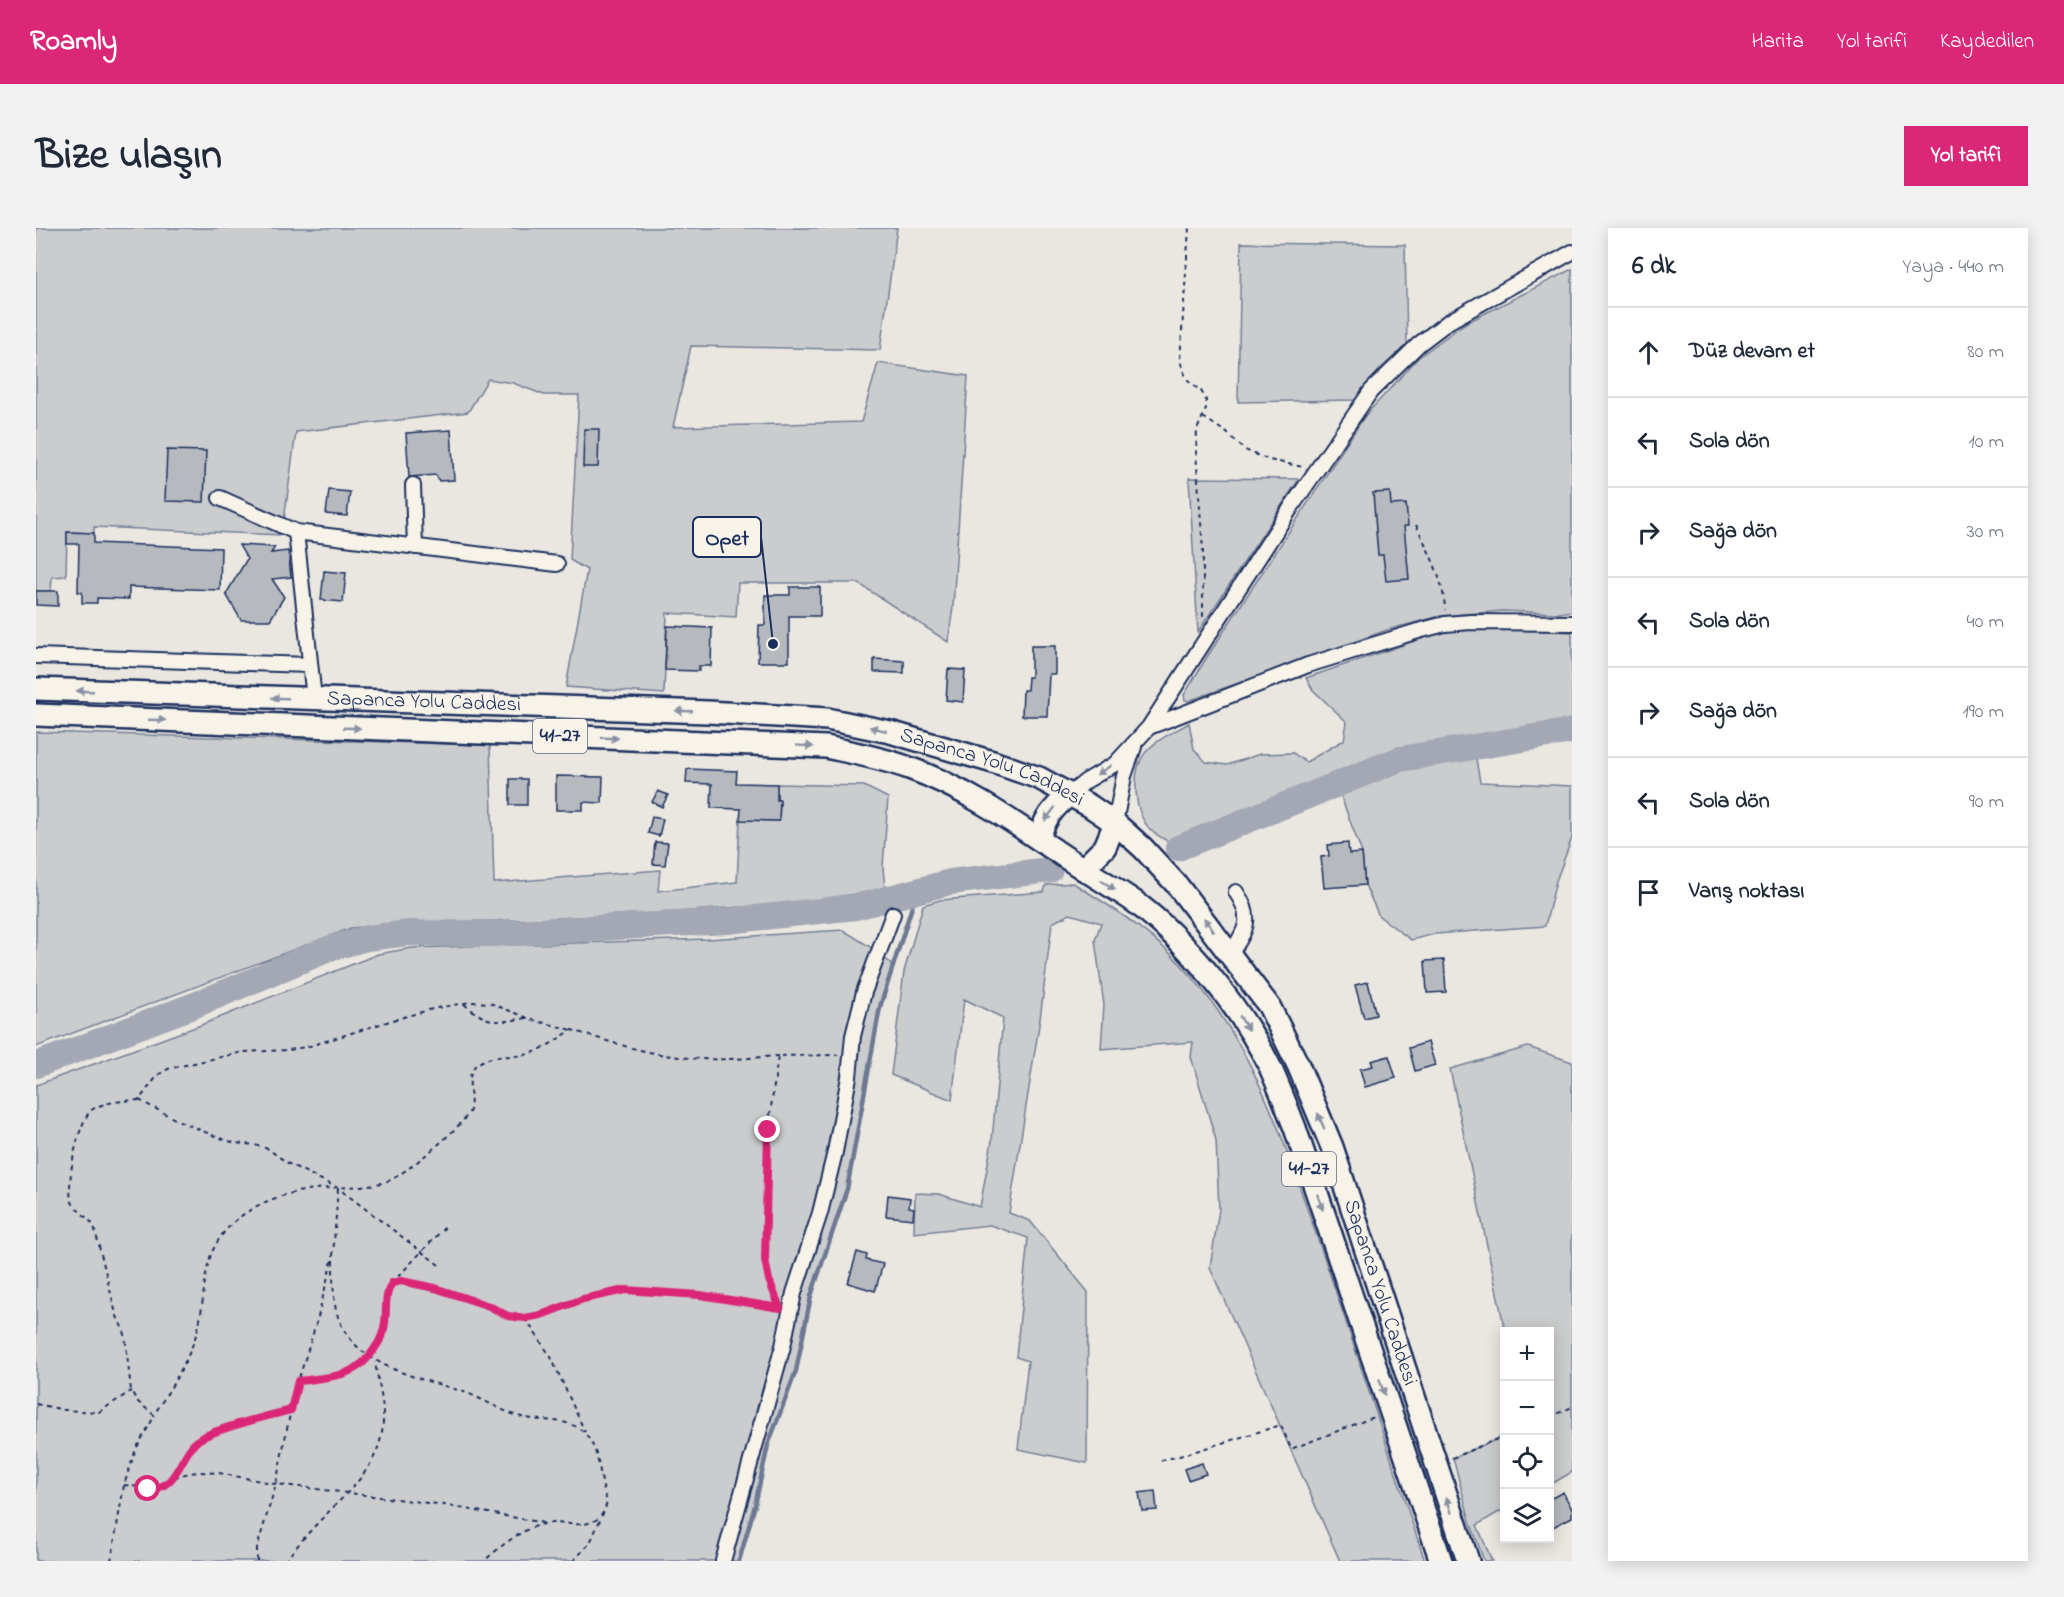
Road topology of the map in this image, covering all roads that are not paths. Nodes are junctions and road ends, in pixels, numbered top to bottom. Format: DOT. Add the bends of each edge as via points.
graph roads {
  1 [pos="1572,252"];
  2 [pos="413,485"];
  3 [pos="220,498"];
  4 [pos="296,532"];
  5 [pos="415,547"];
  6 [pos="557,564"];
  7 [pos="1572,623"];
  8 [pos="36,656"];
  9 [pos="310,665"];
  10 [pos="36,689"];
  11 [pos="314,699"];
  12 [pos="36,715"];
  13 [pos="1149,727"];
  14 [pos="1136,742"];
  15 [pos="1069,795"];
  16 [pos="1115,823"];
  17 [pos="1039,839"];
  18 [pos="1083,869"];
  19 [pos="1236,892"];
  20 [pos="892,914"];
  21 [pos="1230,954"];
  22 [pos="723,1561"];
  23 [pos="1441,1561"];
  24 [pos="1468,1561"];
  1 -- 13 [label="street" via="1474,306 1419,344 1371,391"];
  2 -- 5 [label="street"];
  3 -- 4 [label="street"];
  4 -- 5 [label="street"];
  4 -- 9 [label="street"];
  5 -- 6 [label="street"];
  7 -- 13 [label="street" via="1445,624 1308,665"];
  8 -- 9 [label="street"];
  9 -- 11 [label="street"];
  11 -- 10 [label="highway, Sapanca Yolu Caddesi, one-way"];
  15 -- 11 [label="highway, Sapanca Yolu Caddesi, one-way" via="1039,778 993,762 890,732 827,719 708,711"];
  12 -- 17 [label="highway, Sapanca Yolu Caddesi / 41-27, one-way" via="826,747 870,756 945,783"];
  13 -- 14 [label="street"];
  14 -- 15 [label="street, one-way" via="1114,764"];
  14 -- 16 [label="street" via="1124,776"];
  15 -- 16 [label="highway, Sapanca Yolu Caddesi"];
  15 -- 17 [label="highway, one-way" via="1048,815"];
  16 -- 18 [label="highway" via="1105,847"];
  21 -- 16 [label="highway, Sapanca Yolu Caddesi, one-way" via="1177,885"];
  17 -- 18 [label="highway, Sapanca Yolu Caddesi / 41-27"];
  18 -- 23 [label="highway, Sapanca Yolu Caddesi / 41-27, one-way" via="1136,903 1180,943 1222,992 1269,1065 1295,1128"];
  19 -- 21 [label="street" via="1245,905 1247,921 1244,934"];
  20 -- 22 [label="street" via="864,992 835,1152"];
  24 -- 21 [label="highway, Sapanca Yolu Caddesi / 41-27, one-way" via="1332,1147 1269,1006"];
}
